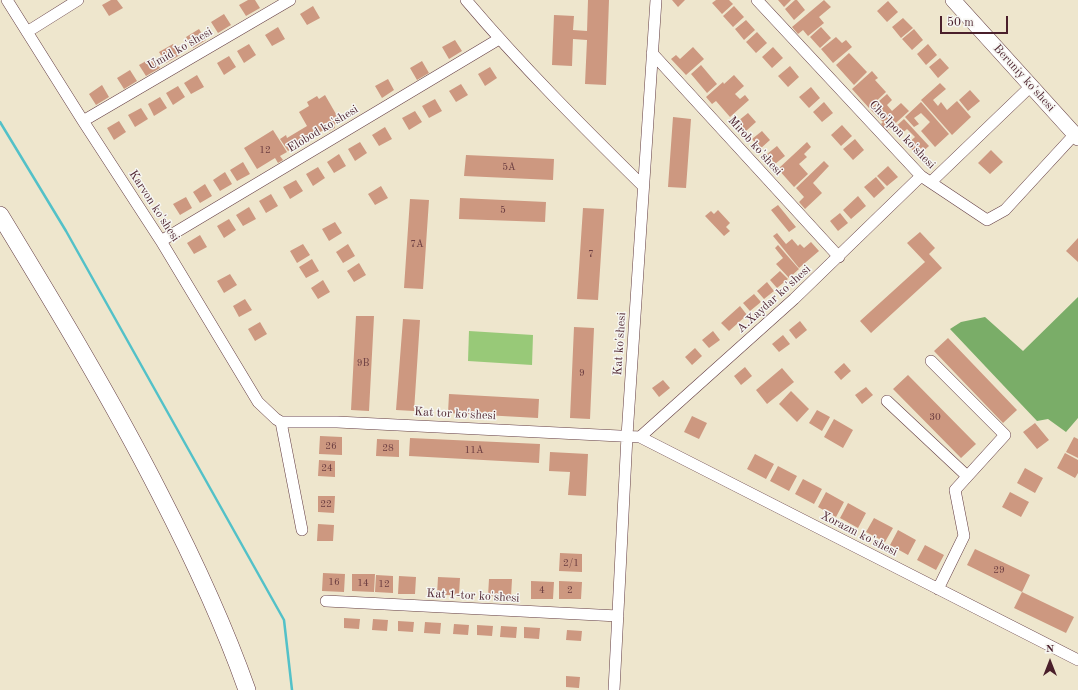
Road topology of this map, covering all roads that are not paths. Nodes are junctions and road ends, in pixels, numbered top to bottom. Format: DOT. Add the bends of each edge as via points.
graph roads {
  1 [pos="7,0"];
  2 [pos="78,0"];
  3 [pos="290,0"];
  4 [pos="466,0"];
  5 [pos="656,0"];
  6 [pos="757,0"];
  7 [pos="953,0"];
  8 [pos="27,32"];
  9 [pos="499,39"];
  10 [pos="652,53"];
  11 [pos="1031,86"];
  12 [pos="83,120"];
  13 [pos="1076,136"];
  14 [pos="921,176"];
  15 [pos="931,182"];
  16 [pos="643,186"];
  17 [pos="0,215"];
  18 [pos="161,241"];
  19 [pos="839,257"];
  20 [pos="931,361"];
  21 [pos="886,401"];
  22 [pos="281,422"];
  23 [pos="627,436"];
  24 [pos="640,437"];
  25 [pos="967,476"];
  26 [pos="302,530"];
  27 [pos="938,589"];
  28 [pos="326,601"];
  29 [pos="618,616"];
  30 [pos="1078,660"];
  31 [pos="247,690"];
  32 [pos="614,690"];
  1 -- 8 [label="street, Karvon ko'shesi"];
  2 -- 8 [label="street"];
  3 -- 12 [label="street, Umid ko'shesi"];
  4 -- 9 [label="street"];
  5 -- 10 [label="street, Kat ko'shesi"];
  6 -- 14 [label="street, Cho'lpon ko'shesi"];
  7 -- 11 [label="main road, Beruniy ko'shesi"];
  8 -- 12 [label="street, Karvon ko'shesi"];
  9 -- 16 [label="street"];
  9 -- 18 [label="street, Elobod ko'shesi"];
  10 -- 16 [label="street, Kat ko'shesi"];
  10 -- 19 [label="street, Mirob ko'shesi"];
  11 -- 13 [label="main road, Beruniy ko'shesi"];
  11 -- 15 [label="street"];
  12 -- 18 [label="street, Karvon ko'shesi"];
  13 -- 15 [label="street, Cho'lpon ko'shesi" via="1005,210 986,220"];
  14 -- 15 [label="street, Cho'lpon ko'shesi"];
  14 -- 19 [label="street, A.Xaydar ko'shesi"];
  16 -- 23 [label="street, Kat ko'shesi"];
  17 -- 31 [label="highway" via="112,403 153,480 214,604"];
  18 -- 22 [label="street, Karvon ko'shesi" via="258,402"];
  19 -- 24 [label="street, A.Xaydar ko'shesi"];
  20 -- 25 [label="street" via="1005,435"];
  21 -- 25 [label="street"];
  22 -- 23 [label="street, Kat tor ko'shesi" via="337,422"];
  22 -- 26 [label="street"];
  23 -- 24 [label="street, Xorazm ko'shesi"];
  23 -- 29 [label="street, Kat ko'shesi"];
  24 -- 27 [label="street, Xorazm ko'shesi"];
  25 -- 27 [label="street" via="955,490 964,536"];
  27 -- 30 [label="street, Xorazm ko'shesi"];
  28 -- 29 [label="street, Kat 1-tor ko'shesi"];
  29 -- 32 [label="street, Kat ko'shesi"];
}
